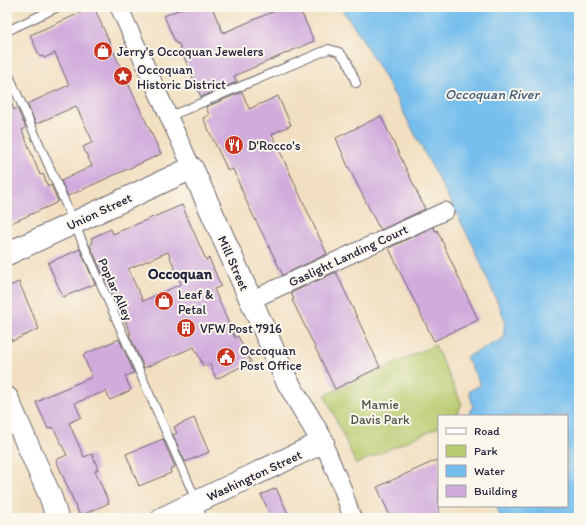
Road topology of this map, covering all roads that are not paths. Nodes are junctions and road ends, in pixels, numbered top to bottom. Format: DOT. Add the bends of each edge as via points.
graph roads {
  1 [pos="58,7"];
  2 [pos="119,7"];
  3 [pos="7,31"];
  4 [pos="7,71"];
  5 [pos="356,83"];
  6 [pos="168,117"];
  7 [pos="192,168"];
  8 [pos="445,211"];
  9 [pos="74,223"];
  10 [pos="7,254"];
  11 [pos="251,300"];
  12 [pos="7,398"];
  13 [pos="323,442"];
  14 [pos="199,510"];
  15 [pos="57,518"];
  16 [pos="162,518"];
  17 [pos="352,518"];
  1 -- 3 [label="lane"];
  2 -- 6 [label="street, Mill Street"];
  4 -- 9 [label="lane, Poplar Alley"];
  5 -- 6 [label="lane" via="347,61 339,52 329,49"];
  6 -- 7 [label="street, Mill Street"];
  7 -- 9 [label="street, Union Street"];
  7 -- 11 [label="street, Mill Street"];
  8 -- 11 [label="street, Gaslight Landing Court"];
  9 -- 10 [label="street, Union Street"];
  9 -- 14 [label="lane, Poplar Alley"];
  11 -- 13 [label="street, Mill Street" via="287,381"];
  12 -- 15 [label="street" via="51,498"];
  13 -- 14 [label="street, Washington Street"];
  13 -- 17 [label="street, Mill Street"];
  14 -- 16 [label="street, Washington Street"];
}
